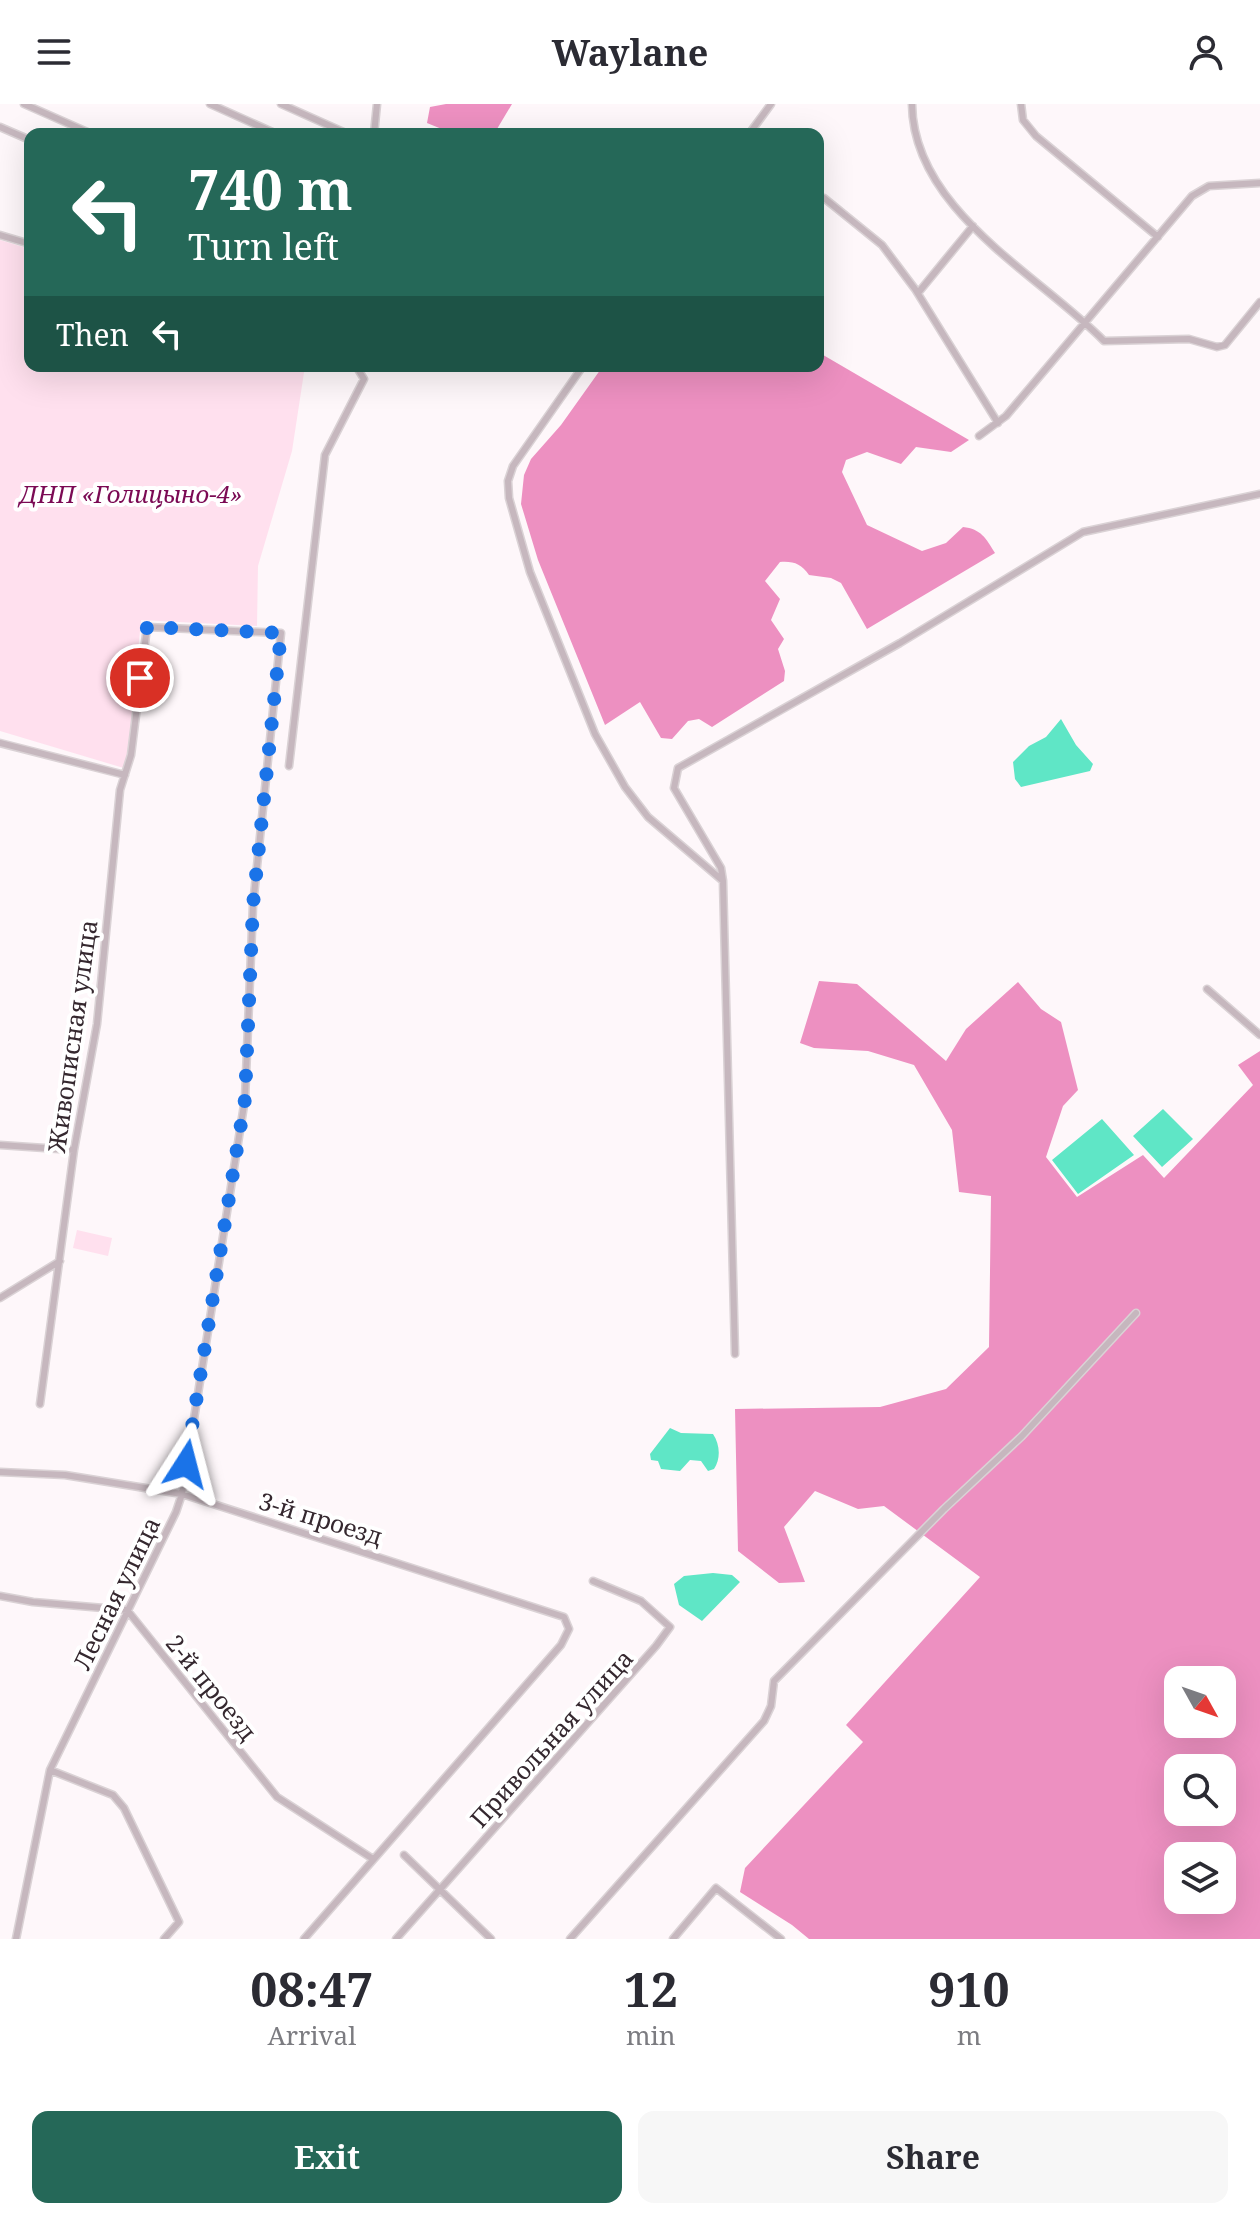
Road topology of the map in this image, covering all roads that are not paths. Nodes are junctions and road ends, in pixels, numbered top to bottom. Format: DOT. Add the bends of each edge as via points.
graph roads {
  1 [pos="24,104"];
  2 [pos="210,104"];
  3 [pos="281,104"];
  4 [pos="312,104"];
  5 [pos="377,104"];
  6 [pos="771,104"];
  7 [pos="912,104"];
  8 [pos="1021,104"];
  9 [pos="307,115"];
  10 [pos="0,127"];
  11 [pos="78,128"];
  12 [pos="264,128"];
  13 [pos="335,128"];
  14 [pos="375,128"];
  15 [pos="753,128"];
  16 [pos="24,137"];
  17 [pos="1260,183"];
  18 [pos="824,198"];
  19 [pos="973,226"];
  20 [pos="0,235"];
  21 [pos="1158,237"];
  22 [pos="24,242"];
  23 [pos="918,293"];
  24 [pos="1260,302"];
  25 [pos="1085,321"];
  26 [pos="360,372"];
  27 [pos="579,372"];
  28 [pos="998,423"];
  29 [pos="979,436"];
  30 [pos="1260,494"];
  31 [pos="147,627"];
  32 [pos="0,743"];
  33 [pos="289,766"];
  34 [pos="125,775"];
  35 [pos="723,881"];
  36 [pos="1207,989"];
  37 [pos="1260,1036"];
  38 [pos="0,1145"];
  39 [pos="74,1150"];
  40 [pos="60,1261"];
  41 [pos="0,1298"];
  42 [pos="1136,1313"];
  43 [pos="735,1354"];
  44 [pos="40,1404"];
  45 [pos="0,1472"];
  46 [pos="182,1494"];
  47 [pos="593,1581"];
  48 [pos="0,1596"];
  49 [pos="127,1610"];
  50 [pos="50,1770"];
  51 [pos="404,1855"];
  52 [pos="373,1859"];
  53 [pos="440,1890"];
  54 [pos="16,1939"];
  55 [pos="164,1939"];
  56 [pos="304,1939"];
  57 [pos="396,1939"];
  58 [pos="491,1939"];
  59 [pos="570,1939"];
  60 [pos="673,1939"];
  61 [pos="781,1939"];
  1 -- 11 [label="street"];
  2 -- 12 [label="street"];
  3 -- 9 [label="street"];
  4 -- 9 [label="street"];
  5 -- 14 [label="street"];
  6 -- 15 [label="street"];
  7 -- 19 [label="street" via="925,166"];
  8 -- 21 [label="street" via="1023,120 1036,136"];
  9 -- 13 [label="street"];
  10 -- 16 [label="street"];
  17 -- 21 [label="street" via="1209,186 1192,196"];
  18 -- 23 [label="street" via="882,245"];
  19 -- 23 [label="street"];
  19 -- 25 [label="street"];
  20 -- 22 [label="street"];
  21 -- 25 [label="street"];
  23 -- 28 [label="street"];
  24 -- 25 [label="street" via="1225,345 1217,347 1189,339 1104,341"];
  25 -- 28 [label="street"];
  26 -- 33 [label="street" via="364,379 325,455"];
  27 -- 35 [label="street" via="513,466 509,498 530,572 603,748 648,817"];
  28 -- 29 [label="street"];
  30 -- 35 [label="street" via="1083,532 678,768 674,788 721,868"];
  31 -- 34 [label="street, Живописная улица"];
  31 -- 46 [label="street, Лесная улица" via="281,633 253,905 245,1099"];
  32 -- 34 [label="street"];
  34 -- 39 [label="street, Живописная улица" via="97,1024"];
  35 -- 43 [label="street"];
  36 -- 37 [label="street"];
  38 -- 39 [label="street"];
  39 -- 40 [label="street, Живописная улица"];
  40 -- 41 [label="street"];
  40 -- 44 [label="street, Живописная улица"];
  42 -- 59 [label="street" via="1022,1436 774,1681 764,1721"];
  45 -- 46 [label="street, 3-й проезд" via="65,1475"];
  46 -- 49 [label="street, Лесная улица"];
  46 -- 52 [label="street, 3-й проезд" via="564,1617 569,1629 561,1645"];
  47 -- 53 [label="street, Привольная улица" via="641,1601 670,1627"];
  48 -- 49 [label="street"];
  49 -- 50 [label="street, Лесная улица"];
  49 -- 52 [label="street, 2-й проезд" via="277,1797"];
  50 -- 54 [label="street, Лесная улица"];
  50 -- 55 [label="street" via="113,1795 124,1808 179,1922"];
  51 -- 53 [label="street"];
  52 -- 56 [label="street"];
  53 -- 57 [label="street, Привольная улица"];
  53 -- 58 [label="street"];
  60 -- 61 [label="street" via="716,1888"];
}
